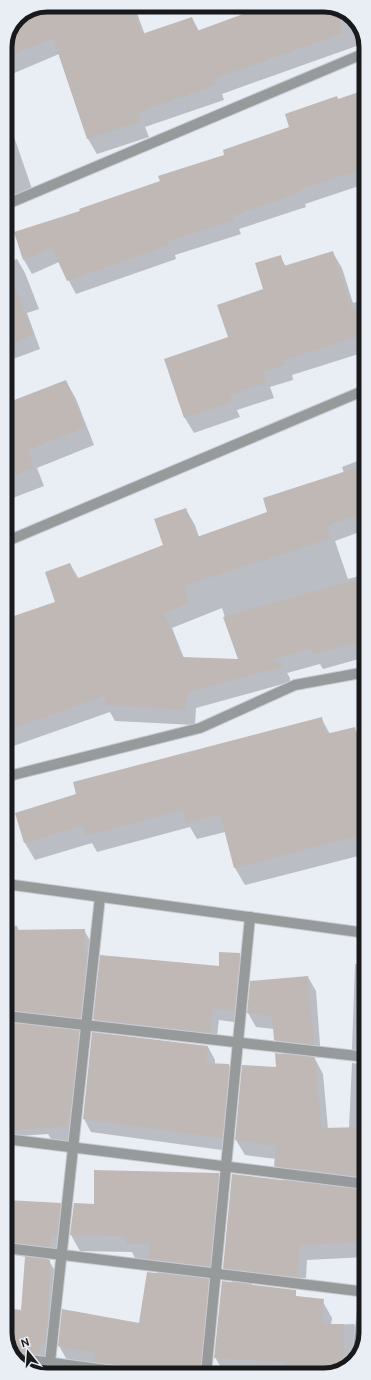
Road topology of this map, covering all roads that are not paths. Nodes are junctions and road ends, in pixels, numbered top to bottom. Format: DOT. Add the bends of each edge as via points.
graph roads {
  1 [pos="359,56"];
  2 [pos="12,203"];
  3 [pos="359,393"];
  4 [pos="12,539"];
  5 [pos="359,673"];
  6 [pos="12,775"];
  7 [pos="12,885"];
  8 [pos="100,897"];
  9 [pos="250,917"];
  10 [pos="359,932"];
  11 [pos="12,1017"];
  12 [pos="86,1025"];
  13 [pos="238,1042"];
  14 [pos="359,1056"];
  15 [pos="12,1140"];
  16 [pos="73,1148"];
  17 [pos="226,1167"];
  18 [pos="359,1183"];
  19 [pos="12,1249"];
  20 [pos="62,1254"];
  21 [pos="215,1274"];
  22 [pos="359,1289"];
  23 [pos="24,1359"];
  24 [pos="50,1362"];
  25 [pos="94,1368"];
  26 [pos="207,1368"];
  1 -- 2 [label="street"];
  3 -- 4 [label="street"];
  5 -- 6 [label="street" via="295,684 200,728"];
  7 -- 8 [label="street"];
  8 -- 9 [label="street"];
  8 -- 12 [label="street"];
  9 -- 10 [label="street"];
  9 -- 13 [label="street"];
  11 -- 12 [label="street"];
  12 -- 13 [label="street"];
  12 -- 16 [label="street"];
  13 -- 14 [label="street"];
  13 -- 17 [label="street"];
  15 -- 16 [label="street"];
  16 -- 17 [label="street"];
  16 -- 20 [label="street"];
  17 -- 18 [label="street"];
  17 -- 21 [label="street"];
  19 -- 20 [label="street"];
  20 -- 21 [label="street"];
  20 -- 24 [label="street"];
  21 -- 22 [label="street"];
  21 -- 26 [label="street"];
  23 -- 24 [label="street"];
  24 -- 25 [label="street"];
}
